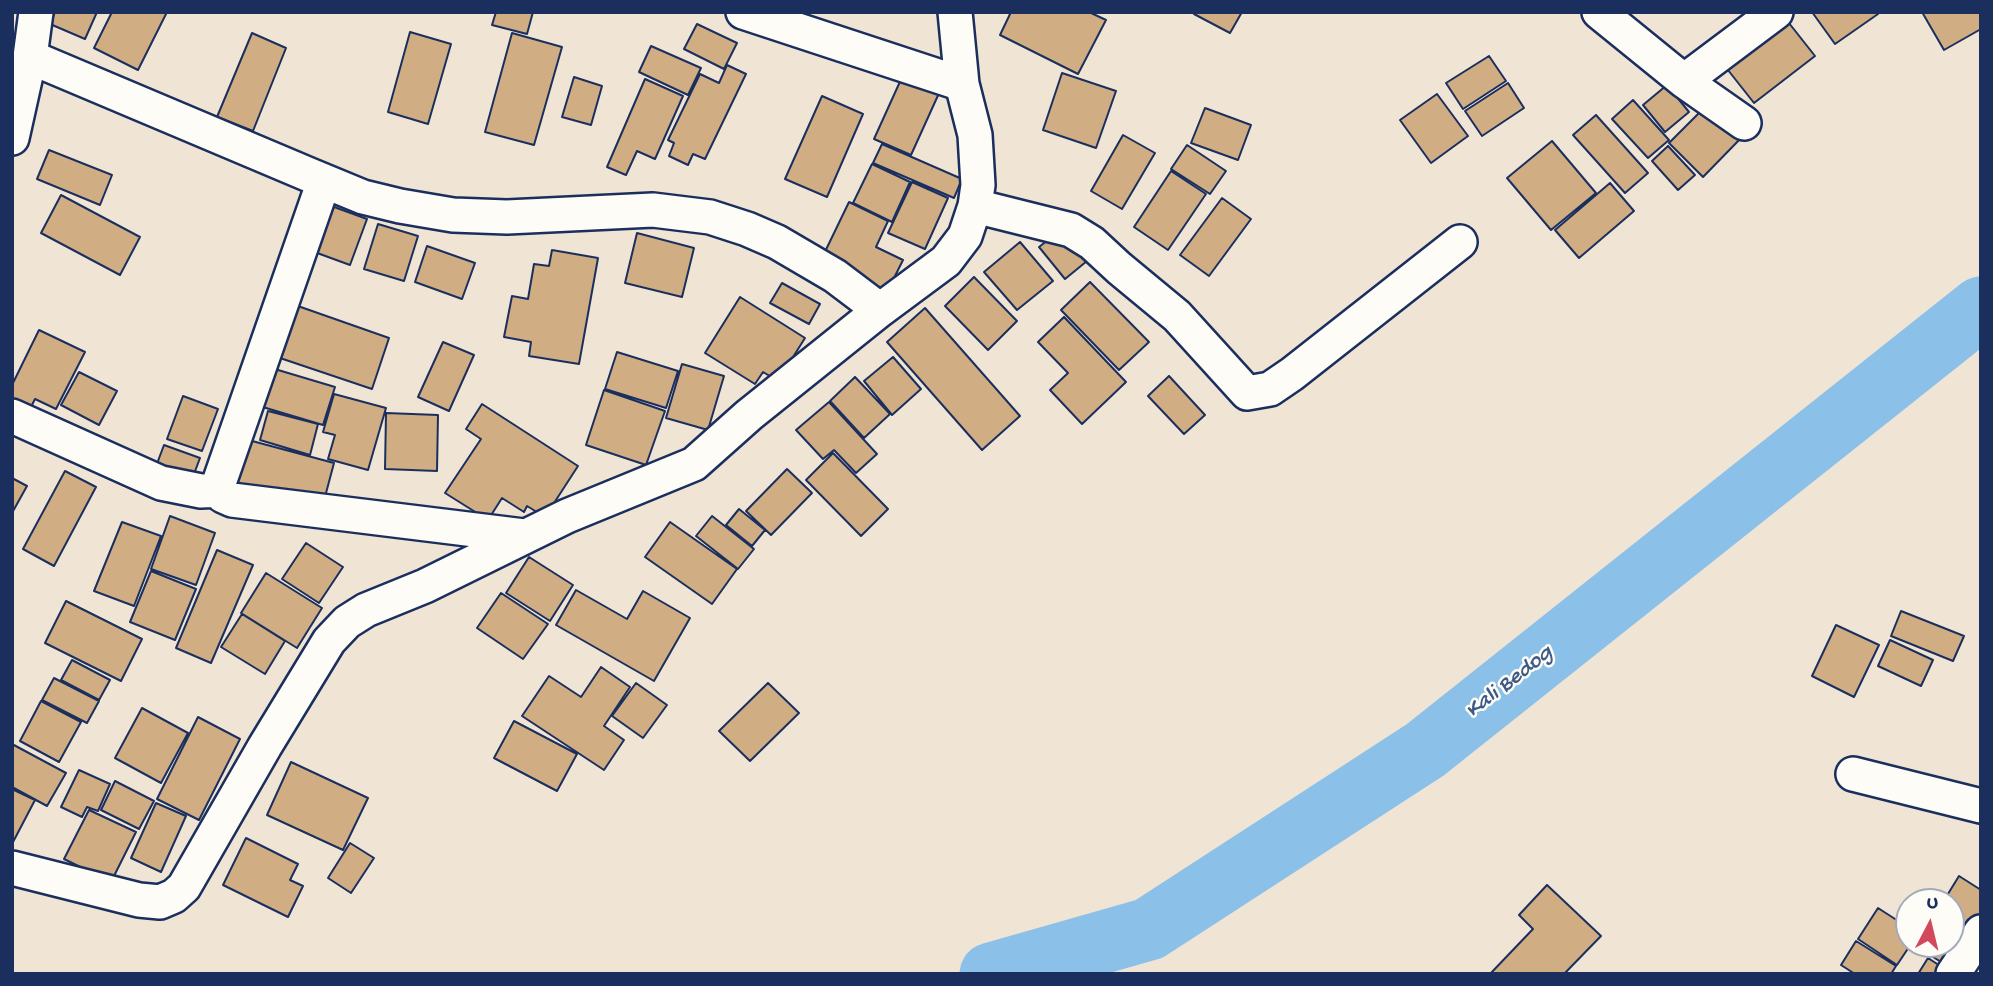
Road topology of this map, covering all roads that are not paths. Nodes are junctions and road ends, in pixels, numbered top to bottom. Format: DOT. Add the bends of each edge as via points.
graph roads {
  1 [pos="36,12"];
  2 [pos="743,12"];
  3 [pos="955,12"];
  4 [pos="1599,12"];
  5 [pos="1776,12"];
  6 [pos="30,57"];
  7 [pos="1684,81"];
  8 [pos="962,84"];
  9 [pos="1744,123"];
  10 [pos="12,138"];
  11 [pos="324,181"];
  12 [pos="975,206"];
  13 [pos="1460,242"];
  14 [pos="880,310"];
  15 [pos="12,416"];
  16 [pos="219,490"];
  17 [pos="524,536"];
  18 [pos="1853,774"];
  19 [pos="1981,806"];
  20 [pos="12,868"];
  21 [pos="1981,932"];
  22 [pos="1953,974"];
  1 -- 6 [label="street"];
  2 -- 8 [label="street"];
  3 -- 8 [label="street"];
  4 -- 7 [label="street"];
  5 -- 7 [label="street"];
  6 -- 10 [label="street"];
  6 -- 11 [label="street"];
  7 -- 9 [label="street"];
  8 -- 12 [label="street" via="978,160"];
  11 -- 14 [label="street" via="363,197 453,215 653,210 710,217 777,242 835,276"];
  11 -- 16 [label="street"];
  12 -- 13 [label="street" via="1071,230 1092,243 1177,316 1247,393 1270,389 1292,374"];
  12 -- 14 [label="street" via="965,236 946,261"];
  14 -- 17 [label="street" via="694,464"];
  15 -- 16 [label="street" via="161,482"];
  16 -- 17 [label="street" via="232,500"];
  17 -- 20 [label="street" via="347,622 329,641 184,887 174,896 160,902 139,900"];
  18 -- 19 [label="street"];
  21 -- 22 [label="street"];
}
